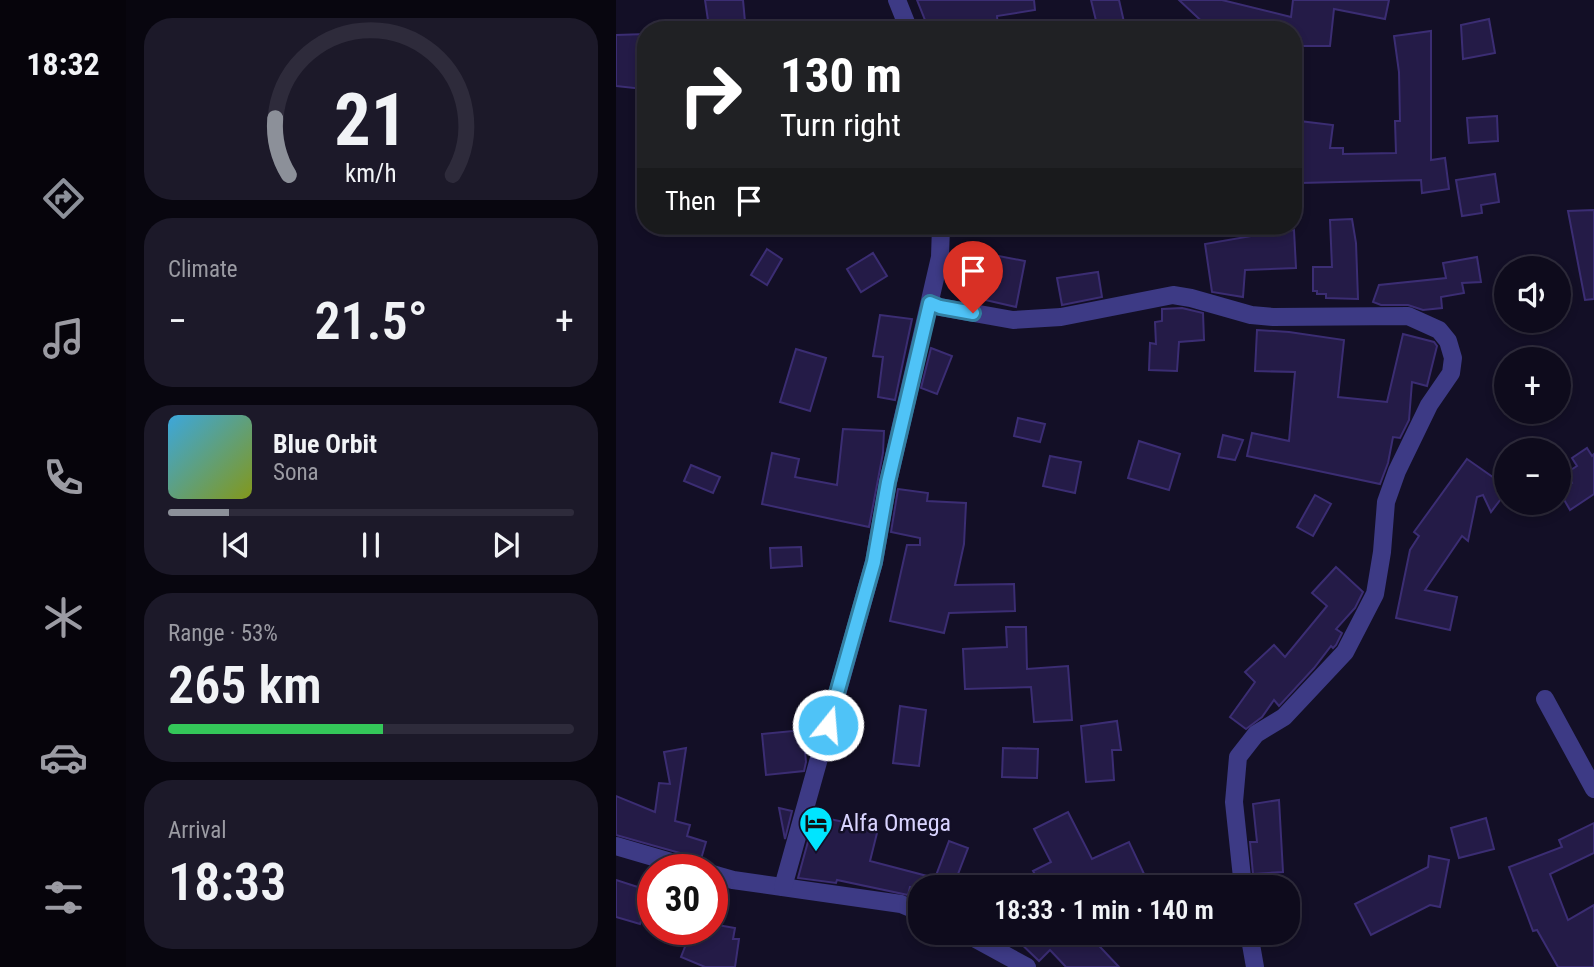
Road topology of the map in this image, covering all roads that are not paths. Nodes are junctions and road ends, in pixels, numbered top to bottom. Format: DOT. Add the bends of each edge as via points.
graph roads {
  1 [pos="897,0"];
  2 [pos="905,21"];
  3 [pos="941,235"];
  4 [pos="930,303"];
  5 [pos="1545,699"];
  6 [pos="1594,789"];
  7 [pos="616,846"];
  8 [pos="643,854"];
  9 [pos="1241,875"];
  10 [pos="728,879"];
  11 [pos="783,887"];
  12 [pos="908,907"];
  13 [pos="987,945"];
  14 [pos="1252,945"];
  15 [pos="1027,967"];
  16 [pos="1255,967"];
  1 -- 2 [label="street"];
  3 -- 4 [label="street"];
  4 -- 9 [label="street" via="1013,320 1062,317 1172,295 1273,317 1408,316 1439,330 1448,341 1451,373 1412,438 1387,502 1375,594 1345,652 1284,717 1256,734 1238,757 1234,802"];
  4 -- 11 [label="street" via="874,562"];
  5 -- 6 [label="street"];
  7 -- 8 [label="street"];
  10 -- 11 [label="street"];
  11 -- 12 [label="street"];
  13 -- 15 [label="street"];
  14 -- 16 [label="street"];
}
